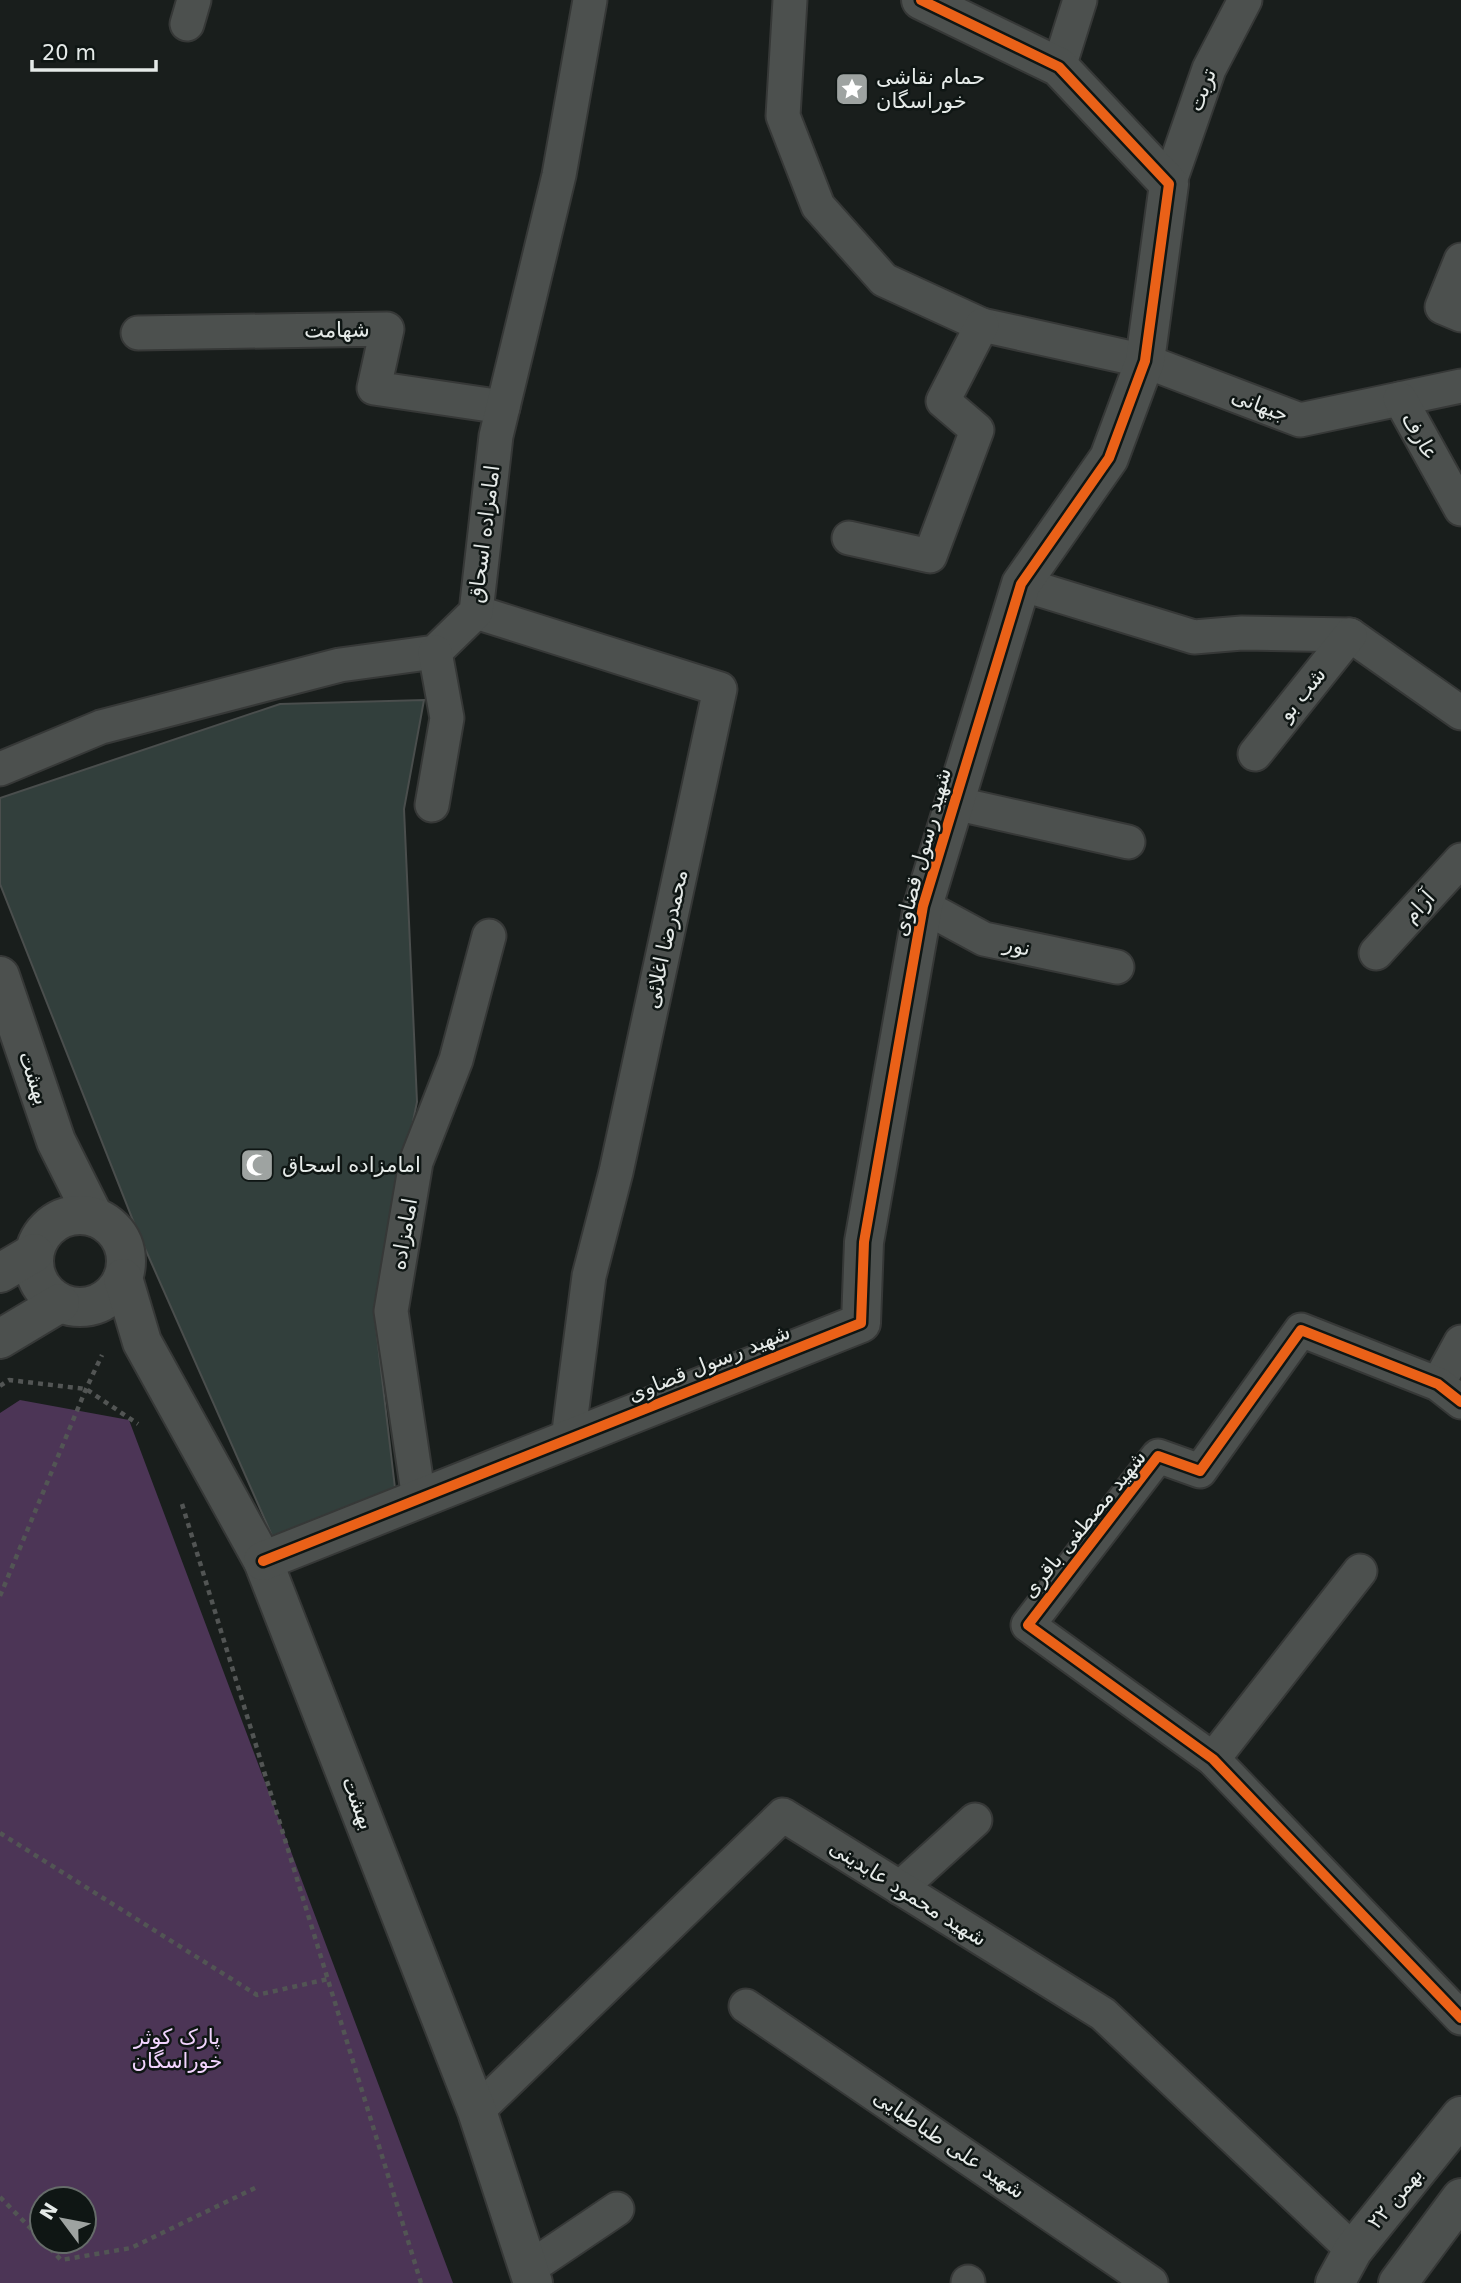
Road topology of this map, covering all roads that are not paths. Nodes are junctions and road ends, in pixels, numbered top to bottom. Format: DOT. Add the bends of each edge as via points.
graph roads {
  1 [pos="590,0"];
  2 [pos="790,0"];
  3 [pos="921,0"];
  4 [pos="1080,0"];
  5 [pos="1245,0"];
  6 [pos="1059,67"];
  7 [pos="1169,184"];
  8 [pos="1461,260"];
  9 [pos="1461,315"];
  10 [pos="982,325"];
  11 [pos="138,333"];
  12 [pos="1145,361"];
  13 [pos="1461,386"];
  14 [pos="1400,399"];
  15 [pos="503,407"];
  16 [pos="1461,509"];
  17 [pos="849,538"];
  18 [pos="1021,584"];
  19 [pos="476,612"];
  20 [pos="1350,635"];
  21 [pos="435,652"];
  22 [pos="1461,713"];
  23 [pos="1255,754"];
  24 [pos="0,769"];
  25 [pos="954,803"];
  26 [pos="432,805"];
  27 [pos="1128,842"];
  28 [pos="1461,860"];
  29 [pos="923,906"];
  30 [pos="489,936"];
  31 [pos="1376,953"];
  32 [pos="1117,967"];
  33 [pos="0,976"];
  34 [pos="76,1219"];
  35 [pos="34,1253"];
  36 [pos="0,1273"];
  37 [pos="123,1278"];
  38 [pos="102,1319"];
  39 [pos="0,1339"];
  40 [pos="1461,1342"];
  41 [pos="1450,1393"];
  42 [pos="568,1439"];
  43 [pos="419,1499"];
  44 [pos="263,1561"];
  45 [pos="1360,1571"];
  46 [pos="1213,1759"];
  47 [pos="975,1820"];
  48 [pos="900,1888"];
  49 [pos="746,2006"];
  50 [pos="1461,2018"];
  51 [pos="477,2111"];
  52 [pos="1461,2116"];
  53 [pos="1461,2198"];
  54 [pos="617,2209"];
  55 [pos="1353,2249"];
  56 [pos="531,2276"];
  57 [pos="1151,2283"];
  58 [pos="1335,2283"];
  59 [pos="1398,2283"];
  1 -- 15 [label="street, امامزاده اسحاق" via="559,175"];
  2 -- 10 [label="street, جیهانی" via="783,117 818,206 884,279"];
  3 -- 6 [label="street"];
  4 -- 6 [label="street"];
  5 -- 7 [label="street, تربت" via="1209,69"];
  6 -- 7 [label="street"];
  7 -- 12 [label="street, شهید رسول قضاوی"];
  8 -- 9 [label="street" via="1442,307"];
  10 -- 12 [label="street, جیهانی"];
  10 -- 17 [label="street" via="943,401 977,430 930,556"];
  11 -- 15 [label="street, شهامت" via="387,329 374,388"];
  12 -- 14 [label="street, جیهانی" via="1300,420"];
  12 -- 18 [label="street, شهید رسول قضاوی" via="1109,458"];
  13 -- 14 [label="street, جیهانی"];
  14 -- 16 [label="street, عارف"];
  15 -- 19 [label="street, امامزاده اسحاق"];
  18 -- 20 [label="street" via="1194,637"];
  18 -- 25 [label="street, شهید رسول قضاوی"];
  19 -- 21 [label="street, امامزاده اسحاق"];
  19 -- 42 [label="street, محمدرضا اغلائی" via="719,689 616,1172 589,1276"];
  20 -- 22 [label="street"];
  20 -- 23 [label="street, شب بو"];
  21 -- 24 [label="street" via="340,665 101,727"];
  21 -- 26 [label="street" via="447,718"];
  25 -- 27 [label="street"];
  25 -- 29 [label="street, شهید رسول قضاوی"];
  28 -- 31 [label="street, آرام"];
  29 -- 32 [label="street, نور" via="984,939"];
  29 -- 42 [label="street, شهید رسول قضاوی" via="864,1242 861,1323"];
  30 -- 43 [label="street, امامزاده" via="456,1060 416,1162 391,1311"];
  33 -- 34 [label="street, بهشت" via="56,1141"];
  34 -- 35 [label="street" via="50,1226"];
  34 -- 37 [label="street" via="108,1224 118,1235 124,1249"];
  35 -- 36 [label="street"];
  35 -- 38 [label="street" via="34,1268 48,1294"];
  37 -- 38 [label="street"];
  37 -- 38 [label="street" via="104,1300"];
  38 -- 39 [label="street"];
  38 -- 44 [label="street, بهشت"];
  40 -- 41 [label="street"];
  41 -- 46 [label="street, شهید مصطفی باقری" via="1301,1330 1200,1471 1158,1456 1028,1625"];
  42 -- 43 [label="street, شهید رسول قضاوی"];
  43 -- 44 [label="street, شهید رسول قضاوی"];
  44 -- 51 [label="street, بهشت"];
  45 -- 46 [label="street"];
  46 -- 50 [label="street, شهید مصطفی باقری"];
  47 -- 48 [label="street"];
  48 -- 51 [label="street, شهید محمود عابدینی" via="783,1815"];
  48 -- 55 [label="street, شهید محمود عابدینی" via="1103,2014"];
  49 -- 57 [label="street, شهید علی طباطبایی"];
  51 -- 56 [label="street, بهشت"];
  52 -- 55 [label="street, ۲۲ بهمن"];
  53 -- 59 [label="street"];
  54 -- 56 [label="street"];
  55 -- 58 [label="street, ۲۲ بهمن"];
}
